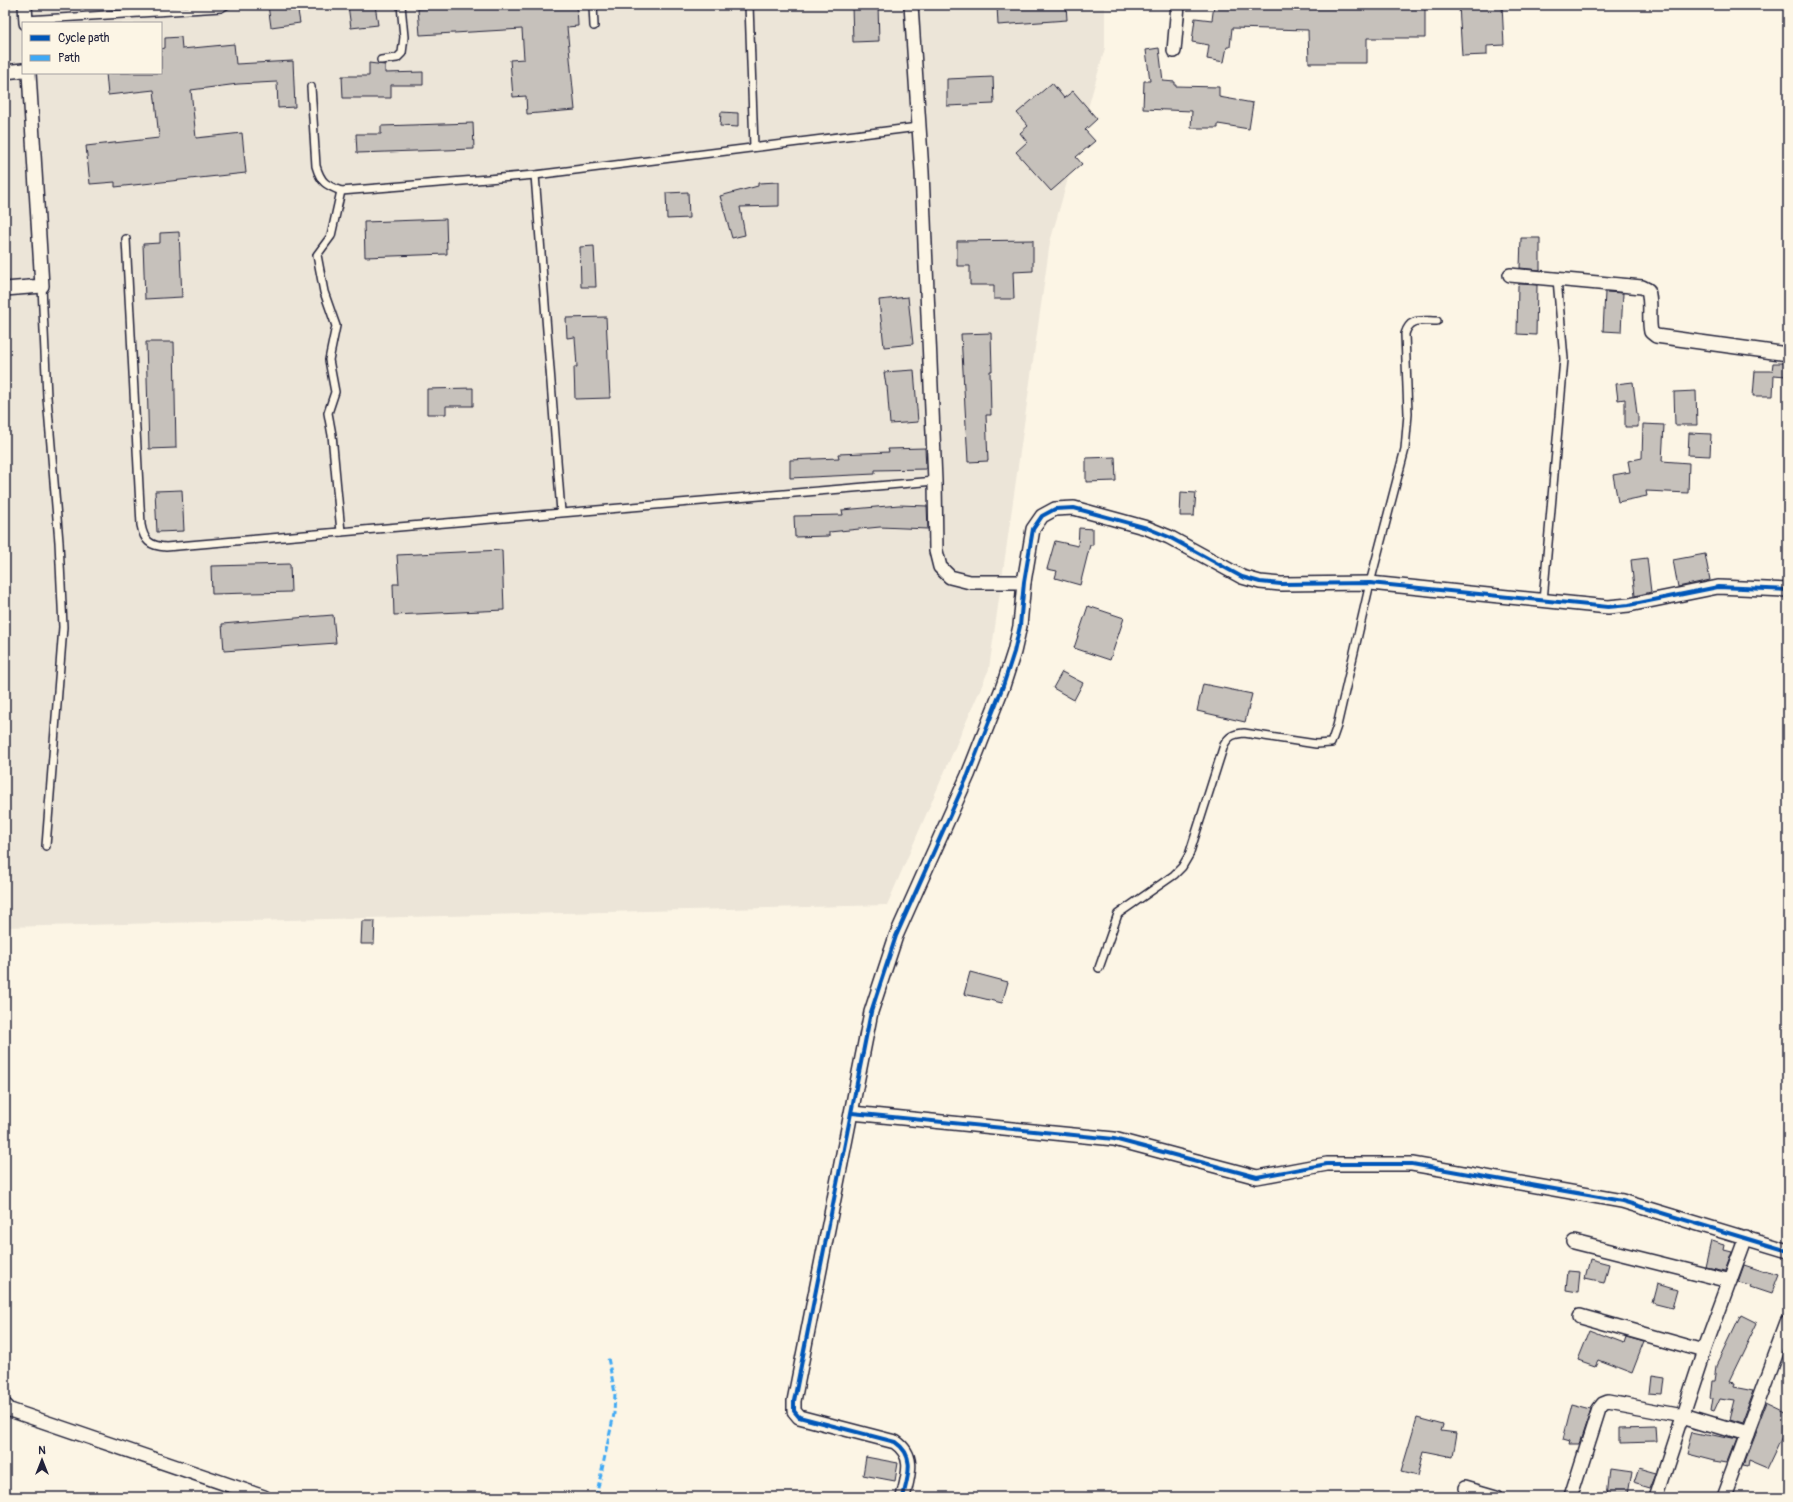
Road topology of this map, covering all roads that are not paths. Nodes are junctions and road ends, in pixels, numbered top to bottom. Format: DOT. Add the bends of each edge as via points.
graph roads {
  1 [pos="25,5"];
  2 [pos="226,5"];
  3 [pos="401,5"];
  4 [pos="593,5"];
  5 [pos="749,5"];
  6 [pos="911,5"];
  7 [pos="1178,5"];
  8 [pos="26,21"];
  9 [pos="594,26"];
  10 [pos="1174,51"];
  11 [pos="381,60"];
  12 [pos="22,70"];
  13 [pos="5,72"];
  14 [pos="29,74"];
  15 [pos="311,87"];
  16 [pos="918,127"];
  17 [pos="754,147"];
  18 [pos="535,175"];
  19 [pos="341,191"];
  20 [pos="126,239"];
  21 [pos="1510,275"];
  22 [pos="1556,279"];
  23 [pos="42,286"];
  24 [pos="5,289"];
  25 [pos="1437,321"];
  26 [pos="1788,354"];
  27 [pos="934,481"];
  28 [pos="561,512"];
  29 [pos="341,532"];
  30 [pos="1024,582"];
  31 [pos="1370,583"];
  32 [pos="1788,590"];
  33 [pos="1543,600"];
  34 [pos="46,846"];
  35 [pos="1098,968"];
  36 [pos="852,1113"];
  37 [pos="1746,1237"];
  38 [pos="1574,1242"];
  39 [pos="1788,1251"];
  40 [pos="1730,1281"];
  41 [pos="1580,1316"];
  42 [pos="1788,1322"];
  43 [pos="1704,1351"];
  44 [pos="5,1405"];
  45 [pos="1683,1416"];
  46 [pos="1746,1435"];
  47 [pos="1465,1488"];
  48 [pos="264,1497"];
  49 [pos="903,1497"];
  50 [pos="1496,1497"];
  51 [pos="1571,1497"];
  52 [pos="1656,1497"];
  53 [pos="1723,1497"];
  1 -- 8 [label="street"];
  2 -- 8 [label="lane" via="221,8"];
  3 -- 11 [label="lane" via="404,37 402,53 397,58"];
  4 -- 9 [label="lane"];
  5 -- 17 [label="lane"];
  6 -- 16 [label="street"];
  7 -- 10 [label="street"];
  12 -- 13 [label="street"];
  14 -- 23 [label="street"];
  15 -- 19 [label="lane" via="316,166 320,179 328,186"];
  16 -- 17 [label="lane"];
  16 -- 27 [label="street"];
  17 -- 18 [label="lane"];
  18 -- 19 [label="lane"];
  18 -- 28 [label="lane"];
  19 -- 29 [label="lane" via="330,236 317,255 324,292 336,326 329,360 335,392 328,413"];
  20 -- 29 [label="lane" via="140,525 147,542 166,547"];
  21 -- 22 [label="street"];
  22 -- 26 [label="street" via="1642,287 1648,290 1649,324 1651,332 1656,336"];
  22 -- 33 [label="lane" via="1564,359"];
  23 -- 24 [label="street"];
  23 -- 34 [label="lane" via="63,627"];
  25 -- 31 [label="lane" via="1412,322 1407,326 1405,334 1408,414 1405,449"];
  27 -- 28 [label="lane"];
  27 -- 30 [label="street" via="936,551 940,567 950,577 970,582"];
  28 -- 29 [label="lane"];
  30 -- 31 [label="street" via="1033,529 1037,522 1055,509 1074,508 1169,536 1248,579 1281,584"];
  30 -- 36 [label="street" via="1020,626 1003,686 968,775 896,936 871,1012"];
  31 -- 33 [label="street"];
  31 -- 35 [label="lane" via="1337,726 1331,742 1316,744 1244,733 1228,737 1189,855 1174,875 1118,914"];
  32 -- 33 [label="street" via="1718,586 1608,607"];
  36 -- 37 [label="street" via="1114,1140 1257,1177 1327,1164 1412,1164 1622,1200"];
  36 -- 49 [label="street" via="794,1411 799,1416 895,1442 904,1448 908,1460 908,1473"];
  37 -- 39 [label="street"];
  37 -- 40 [label="street"];
  38 -- 40 [label="street"];
  40 -- 43 [label="street"];
  41 -- 43 [label="street"];
  42 -- 46 [label="street"];
  43 -- 45 [label="street"];
  44 -- 48 [label="street" via="10,1410"];
  45 -- 46 [label="street"];
  45 -- 51 [label="street" via="1616,1402 1603,1404 1599,1409"];
  45 -- 52 [label="street"];
  46 -- 53 [label="street"];
  47 -- 50 [label="street"];
}
